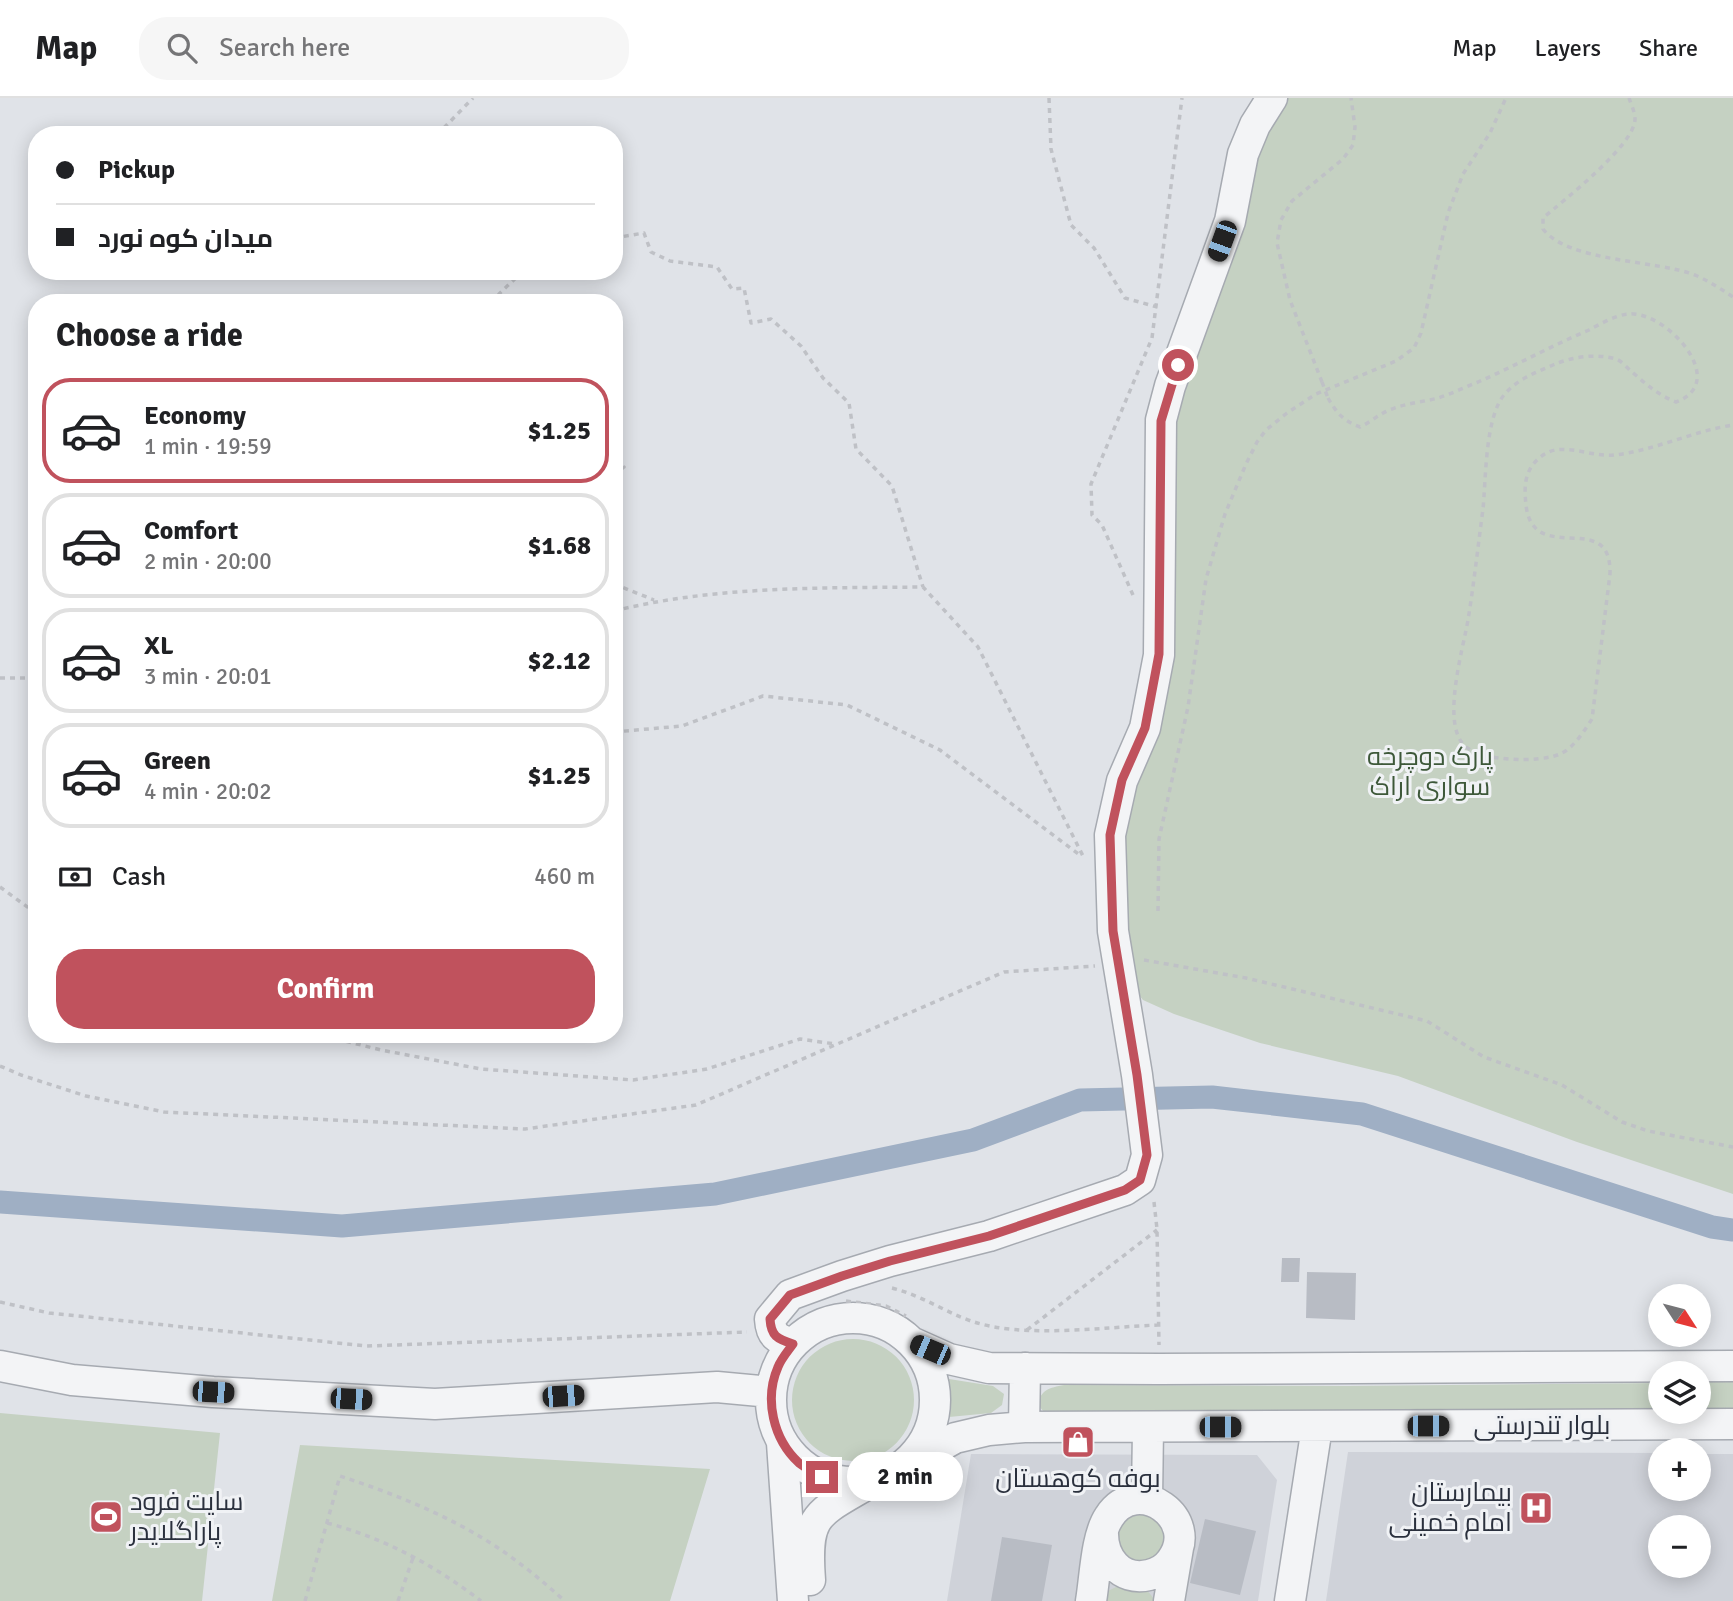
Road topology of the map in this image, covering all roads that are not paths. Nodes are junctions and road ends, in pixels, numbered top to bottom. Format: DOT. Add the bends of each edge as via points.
graph roads {
  1 [pos="1272,98"];
  2 [pos="912,1331"];
  3 [pos="782,1338"];
  4 [pos="0,1366"];
  5 [pos="1733,1366"];
  6 [pos="1025,1368"];
  7 [pos="771,1392"];
  8 [pos="1733,1424"];
  9 [pos="1024,1427"];
  10 [pos="1317,1427"];
  11 [pos="1148,1428"];
  12 [pos="782,1443"];
  13 [pos="886,1474"];
  14 [pos="1147,1499"];
  15 [pos="1103,1531"];
  16 [pos="1179,1544"];
  17 [pos="798,1550"];
  18 [pos="793,1601"];
  19 [pos="812,1601"];
  20 [pos="1091,1601"];
  21 [pos="1169,1601"];
  22 [pos="1290,1601"];
  1 -- 3 [label="street" via="1243,154 1230,221 1161,421 1159,654 1145,728 1122,780 1110,835 1111,912 1147,1155 1140,1180 1125,1190 989,1236 890,1261 790,1295 770,1319"];
  2 -- 3 [label="street" via="865,1319 839,1319"];
  2 -- 6 [label="street" via="950,1359 989,1368"];
  2 -- 13 [label="street" via="934,1385 935,1409 929,1432 916,1453"];
  3 -- 7 [label="street"];
  4 -- 7 [label="street" via="72,1380 435,1404 718,1387"];
  5 -- 6 [label="street"];
  6 -- 9 [label="street"];
  7 -- 12 [label="street" via="773,1418"];
  8 -- 10 [label="street, بلوار تندرستی"];
  9 -- 11 [label="street, بلوار تندرستی"];
  9 -- 13 [label="street, بلوار تندرستی" via="955,1438"];
  10 -- 11 [label="street, بلوار تندرستی"];
  10 -- 22 [label="street"];
  11 -- 14 [label="street"];
  12 -- 13 [label="street" via="799,1463 822,1477 848,1483"];
  12 -- 17 [label="street"];
  13 -- 17 [label="street" via="827,1508"];
  14 -- 15 [label="street" via="1114,1510"];
  14 -- 16 [label="street" via="1169,1511"];
  15 -- 16 [label="street" via="1106,1555 1113,1565 1134,1576 1146,1576 1168,1565"];
  15 -- 20 [label="street"];
  16 -- 21 [label="street"];
  17 -- 18 [label="street"];
  17 -- 19 [label="street"];
}
